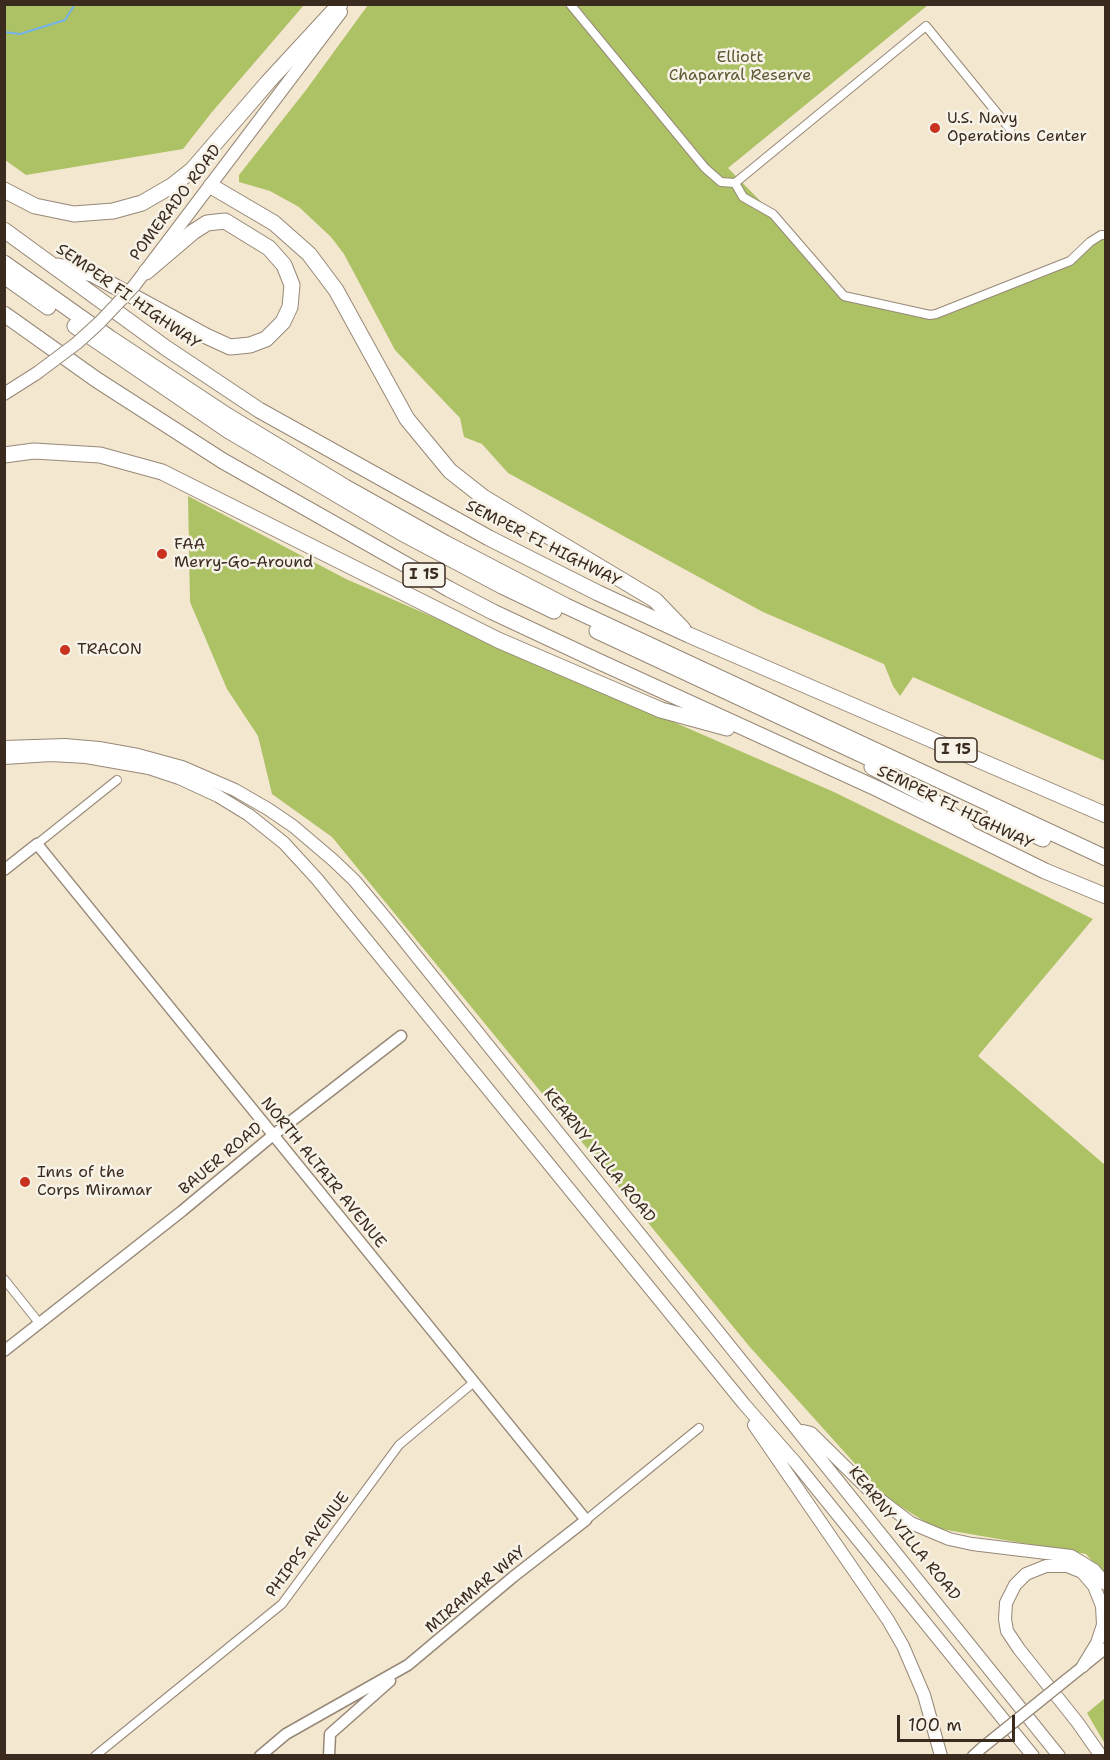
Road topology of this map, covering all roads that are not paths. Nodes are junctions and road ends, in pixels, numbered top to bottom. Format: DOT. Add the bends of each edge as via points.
graph roads {
  1 [pos="340,4"];
  2 [pos="346,4"];
  3 [pos="570,4"];
  4 [pos="1010,129"];
  5 [pos="735,183"];
  6 [pos="211,186"];
  7 [pos="4,190"];
  8 [pos="4,230"];
  9 [pos="1106,235"];
  10 [pos="4,263"];
  11 [pos="50,264"];
  12 [pos="146,272"];
  13 [pos="4,276"];
  14 [pos="4,314"];
  15 [pos="4,326"];
  16 [pos="97,380"];
  17 [pos="4,394"];
  18 [pos="4,455"];
  19 [pos="689,635"];
  20 [pos="767,739"];
  21 [pos="4,747"];
  22 [pos="843,747"];
  23 [pos="4,758"];
  24 [pos="117,780"];
  25 [pos="1106,815"];
  26 [pos="973,837"];
  27 [pos="37,844"];
  28 [pos="1106,858"];
  29 [pos="1106,868"];
  30 [pos="4,870"];
  31 [pos="1045,871"];
  32 [pos="1106,896"];
  33 [pos="1106,906"];
  34 [pos="401,1036"];
  35 [pos="272,1136"];
  36 [pos="4,1279"];
  37 [pos="40,1324"];
  38 [pos="4,1351"];
  39 [pos="474,1383"];
  40 [pos="744,1404"];
  41 [pos="699,1428"];
  42 [pos="799,1431"];
  43 [pos="586,1520"];
  44 [pos="1090,1581"];
  45 [pos="1106,1584"];
  46 [pos="1106,1599"];
  47 [pos="1106,1648"];
  48 [pos="408,1665"];
  49 [pos="1083,1666"];
  50 [pos="936,1740"];
  51 [pos="95,1755"];
  52 [pos="260,1755"];
  53 [pos="329,1755"];
  54 [pos="935,1755"];
  55 [pos="941,1755"];
  56 [pos="973,1755"];
  57 [pos="1033,1755"];
  58 [pos="1059,1755"];
  59 [pos="1101,1755"];
  1 -- 7 [label="highway" via="192,170 142,203 113,211 74,214 35,206"];
  2 -- 6 [label="main road, POMERADO ROAD"];
  3 -- 5 [label="street" via="705,168 721,182"];
  4 -- 5 [label="street" via="926,26"];
  5 -- 9 [label="street" via="742,198 773,214 844,296 930,315 1070,261 1090,242"];
  6 -- 12 [label="main road, POMERADO ROAD"];
  6 -- 19 [label="highway" via="274,223 309,254 336,290 407,419 450,471 483,497 656,600"];
  8 -- 11 [label="highway, SEMPER FI HIGHWAY / I 15"];
  10 -- 28 [label="highway" via="228,416 445,543 566,606"];
  11 -- 12 [label="highway" via="92,274 230,347 266,339 283,322 290,307 292,285 284,265 269,248 225,221 207,224 193,232"];
  11 -- 19 [label="highway, SEMPER FI HIGHWAY / I 15" via="259,410 489,538"];
  12 -- 17 [label="main road, POMERADO ROAD, bridge" via="94,328"];
  13 -- 22 [label="highway" via="229,431 402,533 502,586"];
  14 -- 16 [label="highway, SEMPER FI HIGHWAY / I 15"];
  15 -- 16 [label="highway"];
  16 -- 20 [label="highway, SEMPER FI HIGHWAY / I 15" via="223,462 449,589"];
  18 -- 20 [label="highway" via="34,451 100,455 162,472 498,640 661,710"];
  19 -- 25 [label="highway, SEMPER FI HIGHWAY / I 15"];
  20 -- 26 [label="highway, SEMPER FI HIGHWAY / I 15"];
  21 -- 42 [label="main road, KEARNY VILLA ROAD" via="82,746 159,760 235,790 317,844 389,921"];
  22 -- 26 [label="highway" via="878,771 927,796"];
  22 -- 29 [label="highway"];
  23 -- 40 [label="main road" via="86,757 148,768 218,796 284,843"];
  24 -- 27 [label="street"];
  26 -- 31 [label="highway, SEMPER FI HIGHWAY / I 15"];
  27 -- 30 [label="street"];
  27 -- 35 [label="street, NORTH ALTAIR AVENUE"];
  31 -- 32 [label="highway, SEMPER FI HIGHWAY / I 15"];
  31 -- 33 [label="highway"];
  34 -- 35 [label="street, BAUER ROAD"];
  35 -- 37 [label="street, BAUER ROAD"];
  35 -- 39 [label="street, NORTH ALTAIR AVENUE"];
  36 -- 37 [label="street"];
  37 -- 38 [label="street, BAUER ROAD"];
  39 -- 43 [label="street, NORTH ALTAIR AVENUE"];
  39 -- 51 [label="street, PHIPPS AVENUE" via="399,1445 282,1604"];
  40 -- 50 [label="main road" via="756,1428 903,1646 924,1695"];
  40 -- 57 [label="main road"];
  41 -- 43 [label="street, MIRAMAR WAY"];
  42 -- 45 [label="main road" via="811,1433 874,1496 910,1523 972,1544 1071,1556 1094,1570"];
  42 -- 58 [label="main road, KEARNY VILLA ROAD"];
  43 -- 48 [label="street, MIRAMAR WAY"];
  44 -- 46 [label="main road"];
  44 -- 49 [label="main road" via="1101,1601 1103,1619 1100,1637"];
  44 -- 59 [label="main road" via="1082,1572 1066,1566 1039,1567 1015,1585 1006,1603 1005,1619 1012,1640"];
  47 -- 49 [label="street"];
  48 -- 52 [label="street, MIRAMAR WAY" via="286,1734"];
  48 -- 53 [label="street" via="330,1734"];
  49 -- 56 [label="street, bridge"];
  50 -- 54 [label="main road"];
  50 -- 55 [label="main road"];
}
